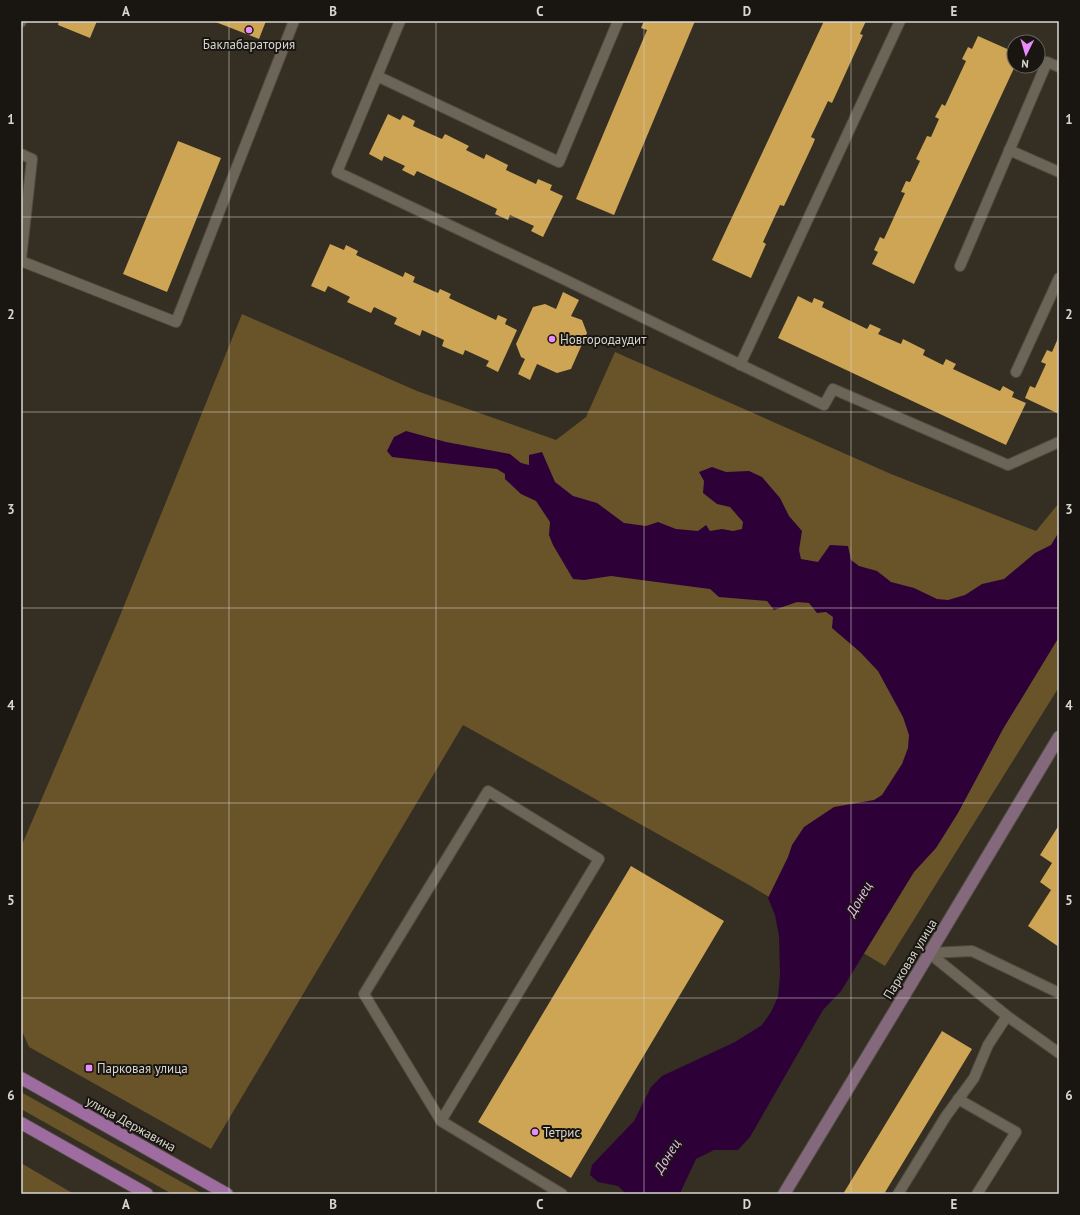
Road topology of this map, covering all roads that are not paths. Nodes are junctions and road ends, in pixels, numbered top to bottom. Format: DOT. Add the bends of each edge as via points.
graph roads {
  1 [pos="294,21"];
  2 [pos="400,21"];
  3 [pos="618,21"];
  4 [pos="900,21"];
  5 [pos="1059,67"];
  6 [pos="377,76"];
  7 [pos="1009,150"];
  8 [pos="21,154"];
  9 [pos="1059,172"];
  10 [pos="21,260"];
  11 [pos="960,266"];
  12 [pos="1059,278"];
  13 [pos="740,365"];
  14 [pos="1016,372"];
  15 [pos="1059,442"];
  16 [pos="1059,737"];
  17 [pos="929,954"];
  18 [pos="1059,993"];
  19 [pos="1007,1016"];
  20 [pos="1059,1053"];
  21 [pos="21,1078"];
  22 [pos="958,1099"];
  23 [pos="441,1121"];
  24 [pos="21,1123"];
  25 [pos="147,1194"];
  26 [pos="227,1194"];
  27 [pos="562,1194"];
  28 [pos="784,1194"];
  29 [pos="898,1194"];
  30 [pos="977,1194"];
  1 -- 10 [label="lane" via="176,322"];
  2 -- 6 [label="lane"];
  3 -- 6 [label="lane" via="559,162"];
  4 -- 13 [label="lane"];
  5 -- 7 [label="lane" via="1047,62"];
  6 -- 13 [label="lane" via="337,172"];
  7 -- 9 [label="lane"];
  7 -- 11 [label="lane"];
  8 -- 10 [label="lane" via="32,159"];
  12 -- 14 [label="lane"];
  13 -- 15 [label="lane" via="824,406 833,389 1008,464"];
  16 -- 17 [label="street, Парковая улица"];
  17 -- 18 [label="lane" via="972,951"];
  17 -- 19 [label="lane"];
  17 -- 28 [label="street, Парковая улица"];
  19 -- 20 [label="lane"];
  19 -- 22 [label="lane" via="988,1045 974,1078"];
  21 -- 26 [label="main road, улица Державина"];
  22 -- 29 [label="lane"];
  22 -- 30 [label="lane" via="1016,1132"];
  23 -- 23 [label="lane" via="599,859 488,791 364,994"];
  23 -- 27 [label="lane"];
  24 -- 25 [label="main road"];
}
